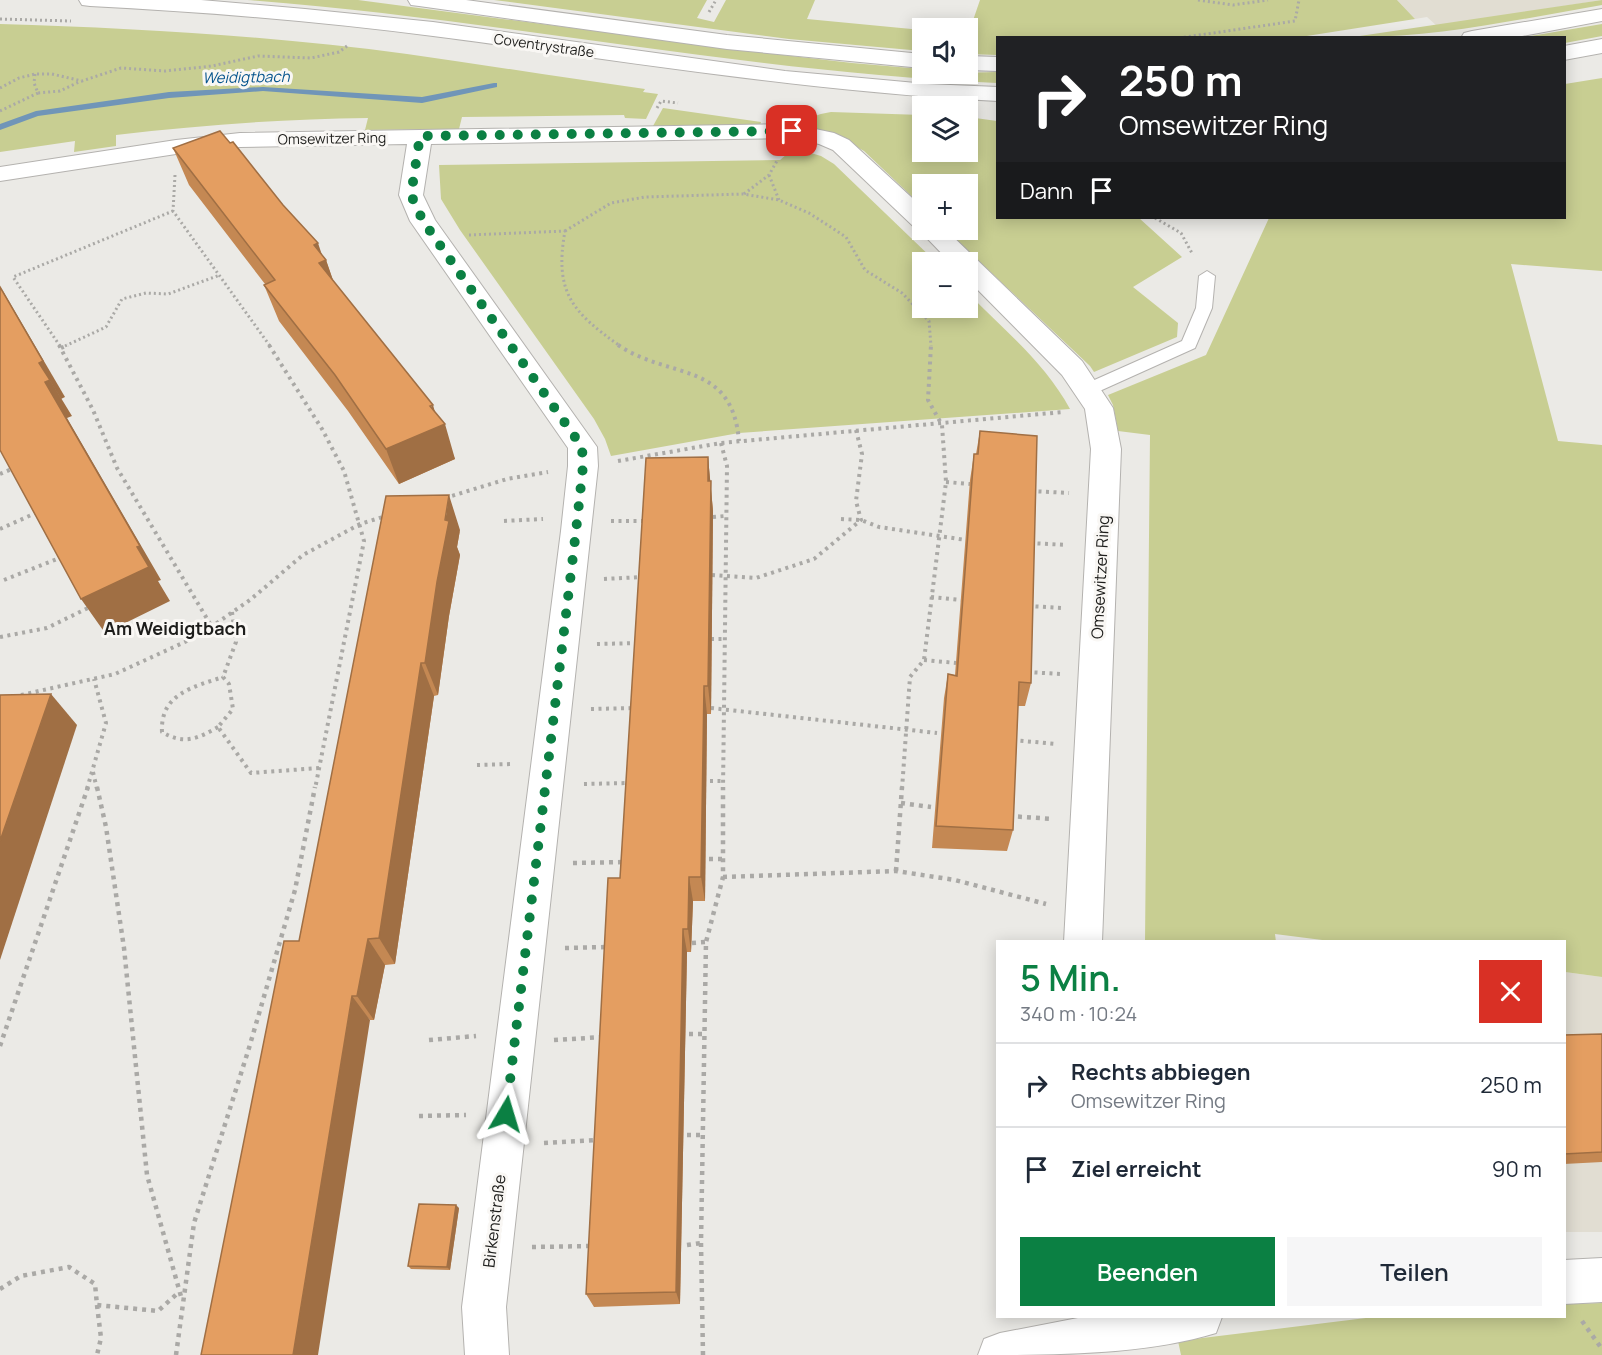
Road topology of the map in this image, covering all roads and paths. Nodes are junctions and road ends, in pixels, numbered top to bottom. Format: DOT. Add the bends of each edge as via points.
graph roads {
  1 [pos="90,0"];
  2 [pos="419,0"];
  3 [pos="1198,0"];
  4 [pos="1268,0"];
  5 [pos="1299,0"];
  6 [pos="1602,15"];
  7 [pos="1193,36"];
  8 [pos="1483,36"];
  9 [pos="352,41"];
  10 [pos="1602,46"];
  11 [pos="1566,53"];
  12 [pos="912,60"];
  13 [pos="978,63"];
  14 [pos="996,64"];
  15 [pos="35,74"];
  16 [pos="82,81"];
  17 [pos="0,88"];
  18 [pos="38,93"];
  19 [pos="996,94"];
  20 [pos="0,111"];
  21 [pos="420,136"];
  22 [pos="176,147"];
  23 [pos="779,157"];
  24 [pos="0,174"];
  25 [pos="769,175"];
  26 [pos="743,194"];
  27 [pos="779,200"];
  28 [pos="173,211"];
  29 [pos="912,211"];
  30 [pos="1157,219"];
  31 [pos="564,231"];
  32 [pos="432,237"];
  33 [pos="942,240"];
  34 [pos="954,252"];
  35 [pos="220,274"];
  36 [pos="978,276"];
  37 [pos="1207,276"];
  38 [pos="61,348"];
  39 [pos="1093,399"];
  40 [pos="942,424"];
  41 [pos="856,430"];
  42 [pos="739,441"];
  43 [pos="722,443"];
  44 [pos="583,466"];
  45 [pos="14,467"];
  46 [pos="0,474"];
  47 [pos="946,482"];
  48 [pos="970,484"];
  49 [pos="1030,491"];
  50 [pos="1072,494"];
  51 [pos="439,500"];
  52 [pos="39,512"];
  53 [pos="394,514"];
  54 [pos="725,516"];
  55 [pos="713,517"];
  56 [pos="535,519"];
  57 [pos="842,519"];
  58 [pos="861,520"];
  59 [pos="504,521"];
  60 [pos="606,521"];
  61 [pos="649,521"];
  62 [pos="360,524"];
  63 [pos="0,529"];
  64 [pos="938,537"];
  65 [pos="966,540"];
  66 [pos="1029,543"];
  67 [pos="1070,546"];
  68 [pos="63,557"];
  69 [pos="712,575"];
  70 [pos="724,576"];
  71 [pos="645,577"];
  72 [pos="603,579"];
  73 [pos="4,580"];
  74 [pos="931,597"];
  75 [pos="961,600"];
  76 [pos="1028,606"];
  77 [pos="91,607"];
  78 [pos="1068,609"];
  79 [pos="232,612"];
  80 [pos="212,627"];
  81 [pos="0,637"];
  82 [pos="711,639"];
  83 [pos="724,639"];
  84 [pos="642,643"];
  85 [pos="599,644"];
  86 [pos="924,660"];
  87 [pos="956,663"];
  88 [pos="1026,672"];
  89 [pos="1065,674"];
  90 [pos="223,677"];
  91 [pos="94,679"];
  92 [pos="12,698"];
  93 [pos="638,707"];
  94 [pos="711,708"];
  95 [pos="724,708"];
  96 [pos="593,709"];
  97 [pos="218,728"];
  98 [pos="906,728"];
  99 [pos="937,733"];
  100 [pos="1012,740"];
  101 [pos="1062,744"];
  102 [pos="515,764"];
  103 [pos="477,765"];
  104 [pos="319,768"];
  105 [pos="93,772"];
  106 [pos="710,781"];
  107 [pos="723,781"];
  108 [pos="634,783"];
  109 [pos="583,784"];
  110 [pos="901,803"];
  111 [pos="931,807"];
  112 [pos="1009,816"];
  113 [pos="1055,819"];
  114 [pos="709,859"];
  115 [pos="723,859"];
  116 [pos="629,862"];
  117 [pos="577,863"];
  118 [pos="896,871"];
  119 [pos="723,877"];
  120 [pos="1084,928"];
  121 [pos="706,942"];
  122 [pos="692,943"];
  123 [pos="612,946"];
  124 [pos="556,948"];
  125 [pos="689,1034"];
  126 [pos="704,1034"];
  127 [pos="607,1037"];
  128 [pos="546,1040"];
  129 [pos="0,1046"];
  130 [pos="453,1115"];
  131 [pos="419,1116"];
  132 [pos="703,1134"];
  133 [pos="687,1135"];
  134 [pos="602,1140"];
  135 [pos="535,1143"];
  136 [pos="701,1244"];
  137 [pos="687,1245"];
  138 [pos="597,1246"];
  139 [pos="524,1247"];
  140 [pos="1602,1280"];
  141 [pos="1566,1282"];
  142 [pos="0,1289"];
  143 [pos="179,1292"];
  144 [pos="183,1302"];
  145 [pos="97,1305"];
  146 [pos="1194,1318"];
  147 [pos="1065,1338"];
  148 [pos="97,1355"];
  149 [pos="176,1355"];
  150 [pos="487,1355"];
  151 [pos="703,1355"];
  152 [pos="1000,1355"];
  1 -- 19 [label="street, Coventrystraße" via="297,14 805,78"];
  2 -- 12 [label="street, Coventrystraße" via="727,42"];
  3 -- 4 [label="path" via="1250,5"];
  5 -- 7 [label="path" via="1295,21"];
  6 -- 8 [label="street"];
  9 -- 16 [label="path" via="339,52 311,58 258,56 165,71 121,68"];
  10 -- 11 [label="street"];
  13 -- 14 [label="street"];
  15 -- 16 [label="path"];
  15 -- 17 [label="path"];
  15 -- 18 [label="path"];
  16 -- 18 [label="path" via="60,91"];
  18 -- 20 [label="path"];
  21 -- 22 [label="street, Omsewitzer Ring" via="252,140"];
  21 -- 29 [label="street, Omsewitzer Ring" via="801,132 841,145"];
  21 -- 32 [label="street, Birkenstraße" via="411,195"];
  22 -- 24 [label="street, Omsewitzer Ring"];
  22 -- 28 [label="path"];
  23 -- 25 [label="path"];
  25 -- 26 [label="path"];
  25 -- 27 [label="path"];
  26 -- 27 [label="path"];
  26 -- 31 [label="path" via="645,197 611,204"];
  27 -- 40 [label="path" via="809,213 846,237 865,270 902,293 929,321 928,400"];
  28 -- 35 [label="path"];
  28 -- 38 [label="path" via="13,277"];
  30 -- 37 [label="path" via="1181,233"];
  31 -- 32 [label="path"];
  31 -- 42 [label="path" via="561,280 575,305 596,330 642,358 712,382 735,408"];
  32 -- 44 [label="street, Birkenstraße" via="582,447"];
  33 -- 34 [label="street, Omsewitzer Ring"];
  35 -- 38 [label="path" via="168,294 146,293 122,299 106,327"];
  35 -- 62 [label="path" via="322,429 344,471"];
  36 -- 39 [label="street, Omsewitzer Ring" via="1072,368"];
  37 -- 39 [label="lane" via="1204,308 1189,344"];
  38 -- 80 [label="path" via="117,468"];
  39 -- 40 [label="path"];
  39 -- 120 [label="street, Omsewitzer Ring" via="1106,449"];
  40 -- 41 [label="path"];
  40 -- 47 [label="path"];
  41 -- 42 [label="path"];
  41 -- 58 [label="path" via="862,454 856,501"];
  42 -- 43 [label="path"];
  43 -- 44 [label="path"];
  43 -- 54 [label="path" via="727,466"];
  44 -- 51 [label="path" via="507,479"];
  44 -- 150 [label="street, Birkenstraße" via="485,1295"];
  45 -- 46 [label="path"];
  47 -- 48 [label="path"];
  47 -- 64 [label="path"];
  49 -- 50 [label="path"];
  52 -- 63 [label="path"];
  53 -- 62 [label="path"];
  54 -- 55 [label="path"];
  54 -- 70 [label="path"];
  56 -- 59 [label="path"];
  57 -- 58 [label="path"];
  58 -- 64 [label="path"];
  58 -- 70 [label="path" via="814,559 756,578"];
  60 -- 61 [label="path"];
  62 -- 79 [label="path" via="303,555"];
  62 -- 104 [label="path" via="364,541"];
  64 -- 65 [label="path"];
  64 -- 74 [label="path"];
  66 -- 67 [label="path"];
  68 -- 73 [label="path"];
  69 -- 70 [label="path"];
  70 -- 83 [label="path"];
  71 -- 72 [label="path"];
  74 -- 75 [label="path"];
  74 -- 86 [label="path"];
  76 -- 78 [label="path"];
  77 -- 81 [label="path" via="33,633"];
  79 -- 80 [label="path"];
  79 -- 90 [label="path" via="236,642"];
  80 -- 91 [label="path" via="116,674"];
  82 -- 83 [label="path"];
  83 -- 95 [label="path"];
  84 -- 85 [label="path"];
  86 -- 87 [label="path"];
  86 -- 98 [label="path" via="910,677"];
  88 -- 89 [label="path"];
  90 -- 97 [label="path" via="230,684 233,709"];
  90 -- 97 [label="path" via="175,696 160,723 162,732 174,740 191,742"];
  91 -- 92 [label="path"];
  91 -- 105 [label="path" via="106,723"];
  93 -- 96 [label="path"];
  94 -- 95 [label="path"];
  95 -- 98 [label="path"];
  95 -- 107 [label="path"];
  97 -- 104 [label="path" via="251,773"];
  98 -- 99 [label="path"];
  98 -- 110 [label="path"];
  100 -- 101 [label="path"];
  102 -- 103 [label="path"];
  104 -- 144 [label="path" via="295,890 194,1223"];
  105 -- 129 [label="path"];
  105 -- 143 [label="path" via="106,827 124,948 147,1175"];
  106 -- 107 [label="path"];
  107 -- 115 [label="path"];
  108 -- 109 [label="path"];
  110 -- 111 [label="path"];
  110 -- 118 [label="path"];
  112 -- 113 [label="path"];
  114 -- 115 [label="path"];
  115 -- 119 [label="path"];
  116 -- 117 [label="path"];
  118 -- 119 [label="path"];
  118 -- 120 [label="path" via="955,880"];
  119 -- 121 [label="path"];
  121 -- 122 [label="path"];
  121 -- 126 [label="path"];
  123 -- 124 [label="path"];
  125 -- 126 [label="path"];
  126 -- 132 [label="path"];
  127 -- 128 [label="path"];
  130 -- 131 [label="path"];
  132 -- 133 [label="path"];
  132 -- 136 [label="path"];
  134 -- 135 [label="path"];
  136 -- 137 [label="path"];
  136 -- 151 [label="path"];
  138 -- 139 [label="path"];
  140 -- 141 [label="street"];
  142 -- 145 [label="path" via="21,1276 69,1267 95,1284"];
  143 -- 144 [label="path"];
  143 -- 145 [label="path" via="158,1311"];
  144 -- 149 [label="path"];
  145 -- 148 [label="path" via="101,1338"];
  146 -- 147 [label="street"];
  147 -- 152 [label="street"];
}
